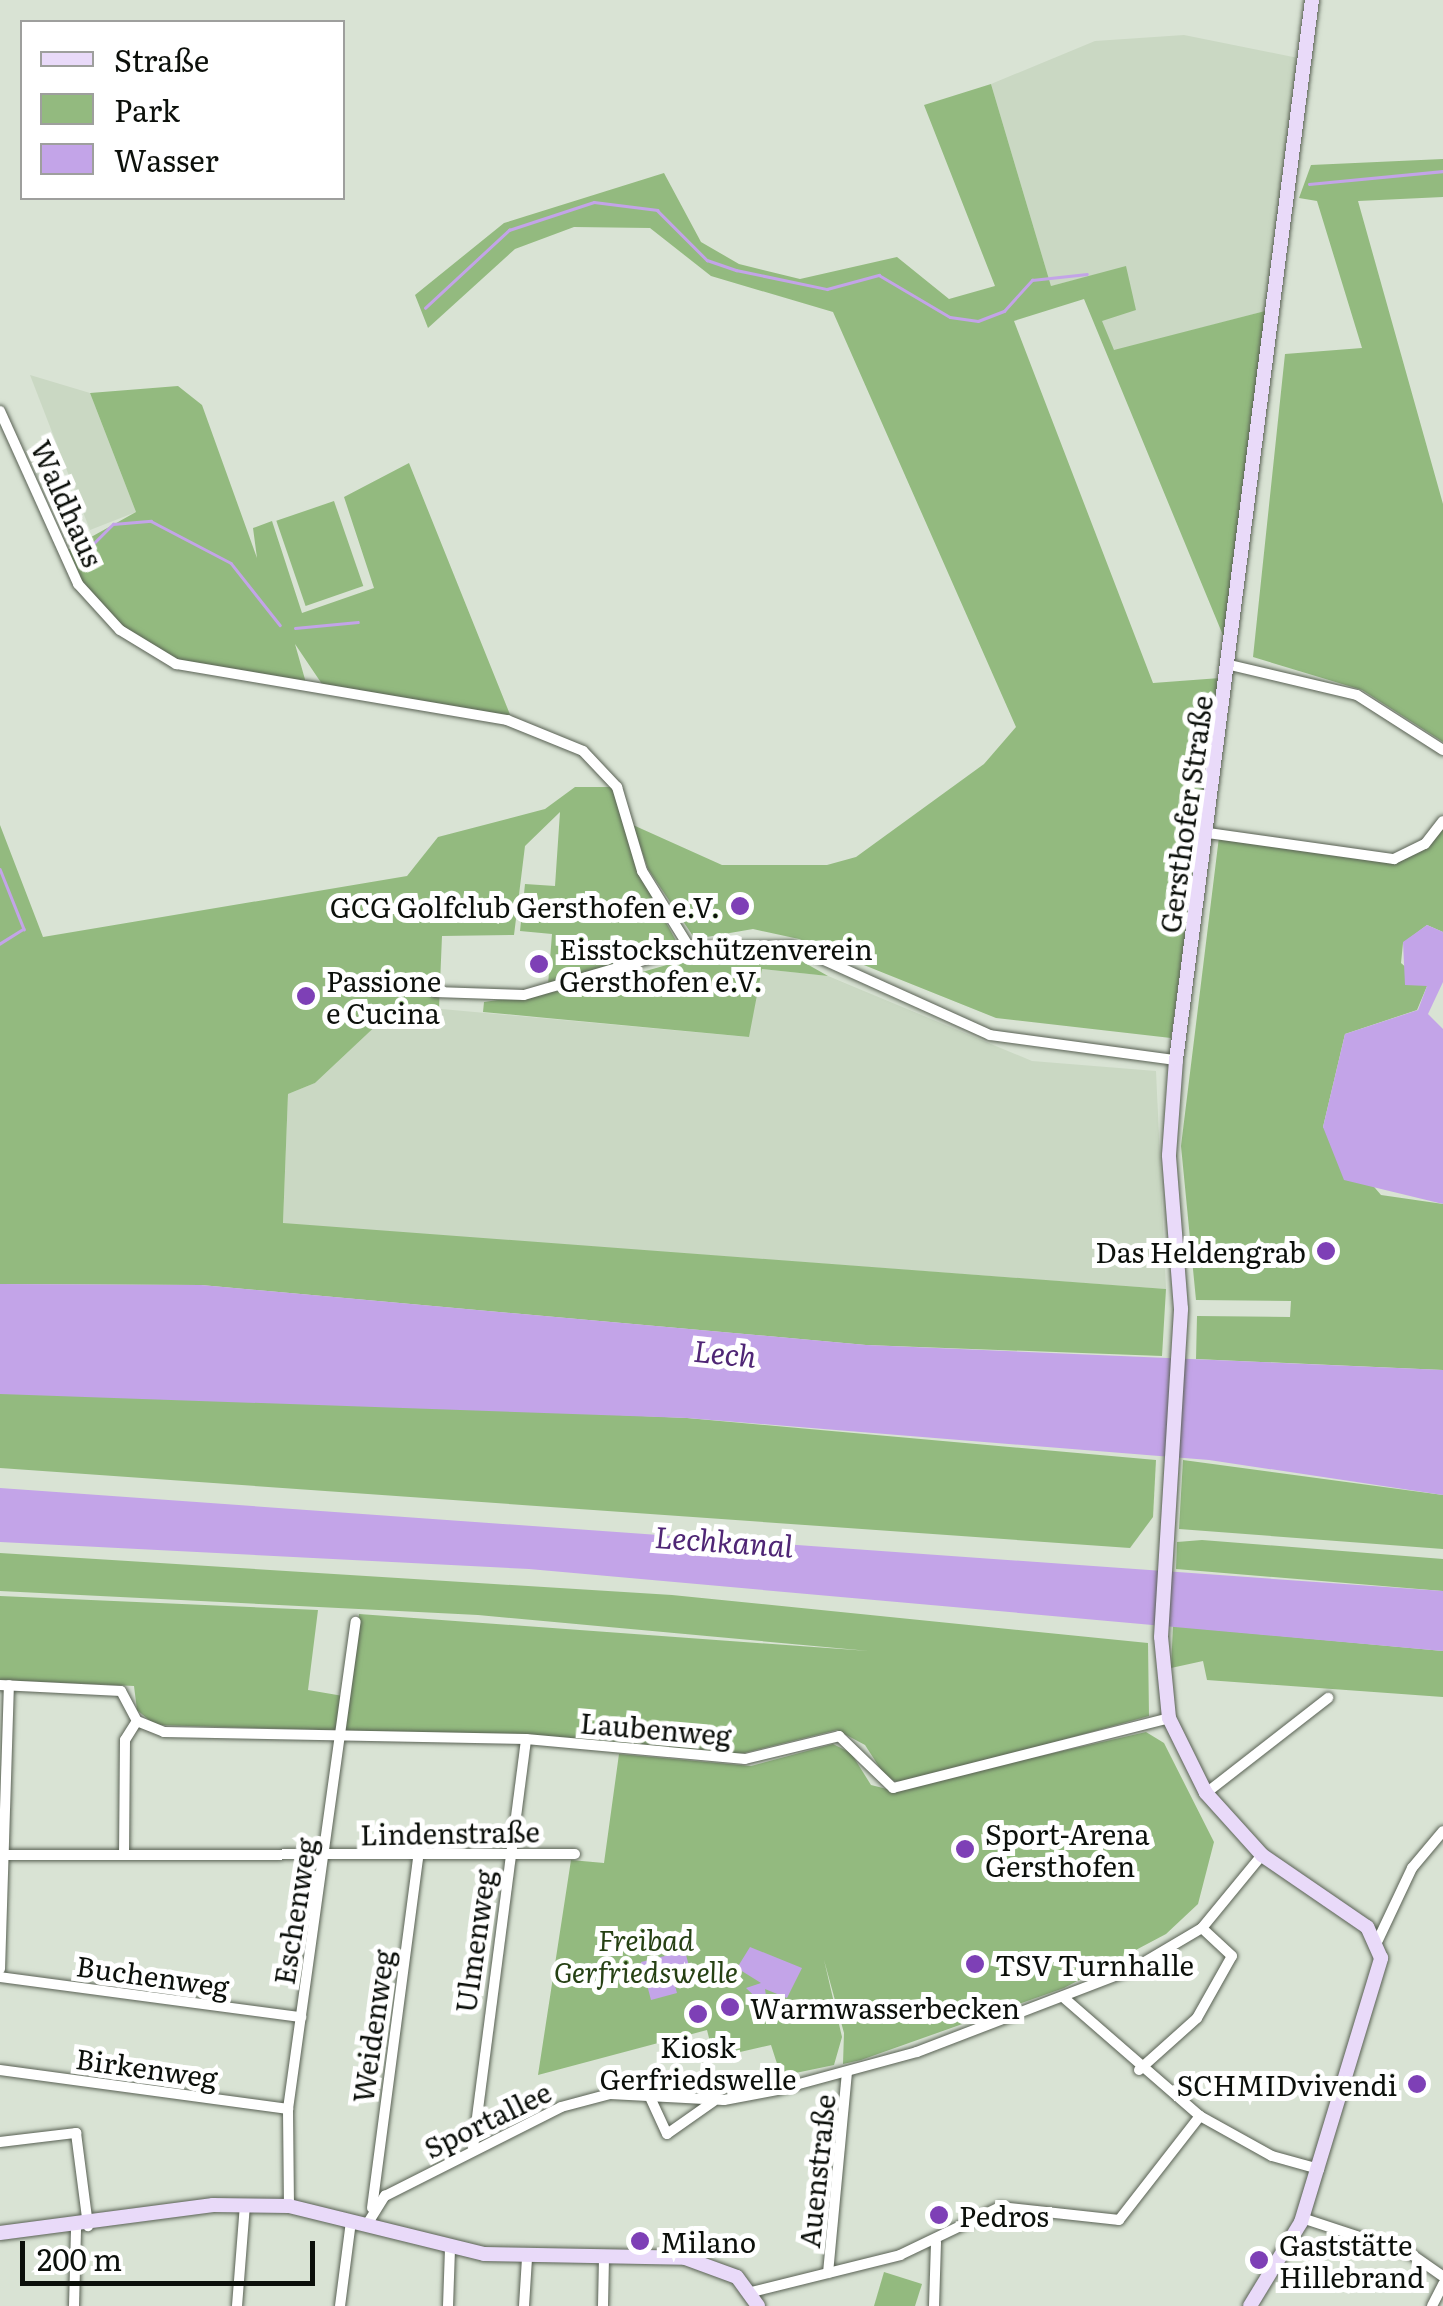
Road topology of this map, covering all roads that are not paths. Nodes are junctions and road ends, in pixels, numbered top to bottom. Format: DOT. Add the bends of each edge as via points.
graph roads {
  1 [pos="1312,0"];
  2 [pos="0,411"];
  3 [pos="1230,665"];
  4 [pos="1443,750"];
  5 [pos="1443,821"];
  6 [pos="1208,833"];
  7 [pos="689,947"];
  8 [pos="435,992"];
  9 [pos="1176,1060"];
  10 [pos="356,1622"];
  11 [pos="4,1685"];
  12 [pos="1328,1698"];
  13 [pos="1169,1718"];
  14 [pos="137,1721"];
  15 [pos="342,1735"];
  16 [pos="526,1740"];
  17 [pos="5,1772"];
  18 [pos="1206,1794"];
  19 [pos="1443,1831"];
  20 [pos="419,1850"];
  21 [pos="510,1851"];
  22 [pos="575,1854"];
  23 [pos="5,1855"];
  24 [pos="124,1855"];
  25 [pos="1262,1855"];
  26 [pos="325,1859"];
  27 [pos="1202,1928"];
  28 [pos="1378,1940"];
  29 [pos="0,1969"];
  30 [pos="0,1976"];
  31 [pos="1063,1996"];
  32 [pos="300,2018"];
  33 [pos="0,2070"];
  34 [pos="1139,2070"];
  35 [pos="847,2073"];
  36 [pos="649,2095"];
  37 [pos="714,2100"];
  38 [pos="288,2109"];
  39 [pos="1200,2116"];
  40 [pos="0,2142"];
  41 [pos="473,2148"];
  42 [pos="1319,2169"];
  43 [pos="244,2204"];
  44 [pos="290,2206"];
  45 [pos="372,2208"];
  46 [pos="1302,2218"];
  47 [pos="358,2223"];
  48 [pos="82,2228"];
  49 [pos="0,2233"];
  50 [pos="936,2242"];
  51 [pos="450,2248"];
  52 [pos="527,2258"];
  53 [pos="604,2258"];
  54 [pos="828,2274"];
  55 [pos="1443,2276"];
  56 [pos="1443,2284"];
  57 [pos="755,2299"];
  58 [pos="74,2306"];
  59 [pos="237,2306"];
  60 [pos="340,2306"];
  61 [pos="448,2306"];
  62 [pos="524,2306"];
  63 [pos="603,2306"];
  64 [pos="934,2306"];
  65 [pos="1250,2306"];
  66 [pos="1432,2306"];
  1 -- 3 [label="main road, Gersthofer Straße"];
  2 -- 7 [label="street, Waldhaus" via="78,584 120,630 176,664 507,720 583,752 617,787 642,871"];
  3 -- 4 [label="street" via="1357,695"];
  3 -- 6 [label="main road, Gersthofer Straße"];
  5 -- 6 [label="street" via="1424,844 1394,859"];
  6 -- 9 [label="main road, Gersthofer Straße"];
  7 -- 8 [label="street" via="524,995"];
  7 -- 9 [label="street" via="792,946 990,1035"];
  9 -- 13 [label="main road, Gersthofer Straße" via="1169,1155 1180,1324 1161,1637"];
  10 -- 15 [label="street, Eschenweg"];
  11 -- 14 [label="street" via="121,1690"];
  11 -- 17 [label="street"];
  12 -- 18 [label="street"];
  13 -- 16 [label="street, Laubenweg" via="908,1788 882,1783 840,1736 745,1759"];
  13 -- 18 [label="main road"];
  14 -- 15 [label="street, Laubenweg" via="164,1732"];
  14 -- 24 [label="street" via="124,1740"];
  15 -- 16 [label="street, Laubenweg"];
  15 -- 26 [label="street, Eschenweg"];
  16 -- 21 [label="street, Ulmenweg"];
  17 -- 23 [label="street"];
  18 -- 25 [label="main road"];
  19 -- 28 [label="street" via="1412,1868"];
  20 -- 21 [label="street, Lindenstraße"];
  20 -- 26 [label="street, Lindenstraße"];
  20 -- 45 [label="street, Weidenweg"];
  21 -- 22 [label="street, Lindenstraße"];
  21 -- 41 [label="street, Ulmenweg"];
  23 -- 24 [label="street, Lindenstraße"];
  23 -- 29 [label="street"];
  24 -- 26 [label="street, Lindenstraße"];
  25 -- 27 [label="street, Sportallee"];
  25 -- 28 [label="main road"];
  26 -- 32 [label="street, Eschenweg"];
  27 -- 31 [label="street, Sportallee"];
  27 -- 34 [label="street" via="1232,1956 1197,2018"];
  28 -- 42 [label="main road" via="1378,1975"];
  30 -- 32 [label="street, Buchenweg"];
  31 -- 34 [label="street"];
  31 -- 35 [label="street, Sportallee"];
  32 -- 38 [label="street, Eschenweg"];
  33 -- 38 [label="street, Birkenweg"];
  34 -- 39 [label="street"];
  35 -- 37 [label="street, Sportallee"];
  35 -- 54 [label="street, Auenstraße"];
  36 -- 37 [label="street, Sportallee"];
  36 -- 37 [label="street, Sportallee" via="668,2134"];
  36 -- 41 [label="street, Sportallee" via="593,2096"];
  38 -- 44 [label="street, Eschenweg"];
  39 -- 42 [label="street" via="1272,2156"];
  39 -- 50 [label="street" via="1119,2220 1000,2206"];
  40 -- 48 [label="street" via="76,2133"];
  41 -- 45 [label="street, Sportallee"];
  42 -- 46 [label="main road"];
  43 -- 44 [label="main road"];
  43 -- 48 [label="main road"];
  43 -- 59 [label="street"];
  44 -- 47 [label="main road"];
  45 -- 47 [label="street"];
  46 -- 55 [label="street" via="1411,2254"];
  46 -- 65 [label="main road"];
  47 -- 51 [label="main road"];
  47 -- 60 [label="street"];
  48 -- 49 [label="main road"];
  48 -- 58 [label="street"];
  50 -- 54 [label="street"];
  50 -- 64 [label="street"];
  51 -- 52 [label="main road"];
  51 -- 61 [label="street"];
  52 -- 53 [label="main road"];
  52 -- 62 [label="street"];
  53 -- 57 [label="main road" via="685,2258"];
  53 -- 63 [label="street"];
  54 -- 57 [label="street"];
  56 -- 66 [label="street"];
}
